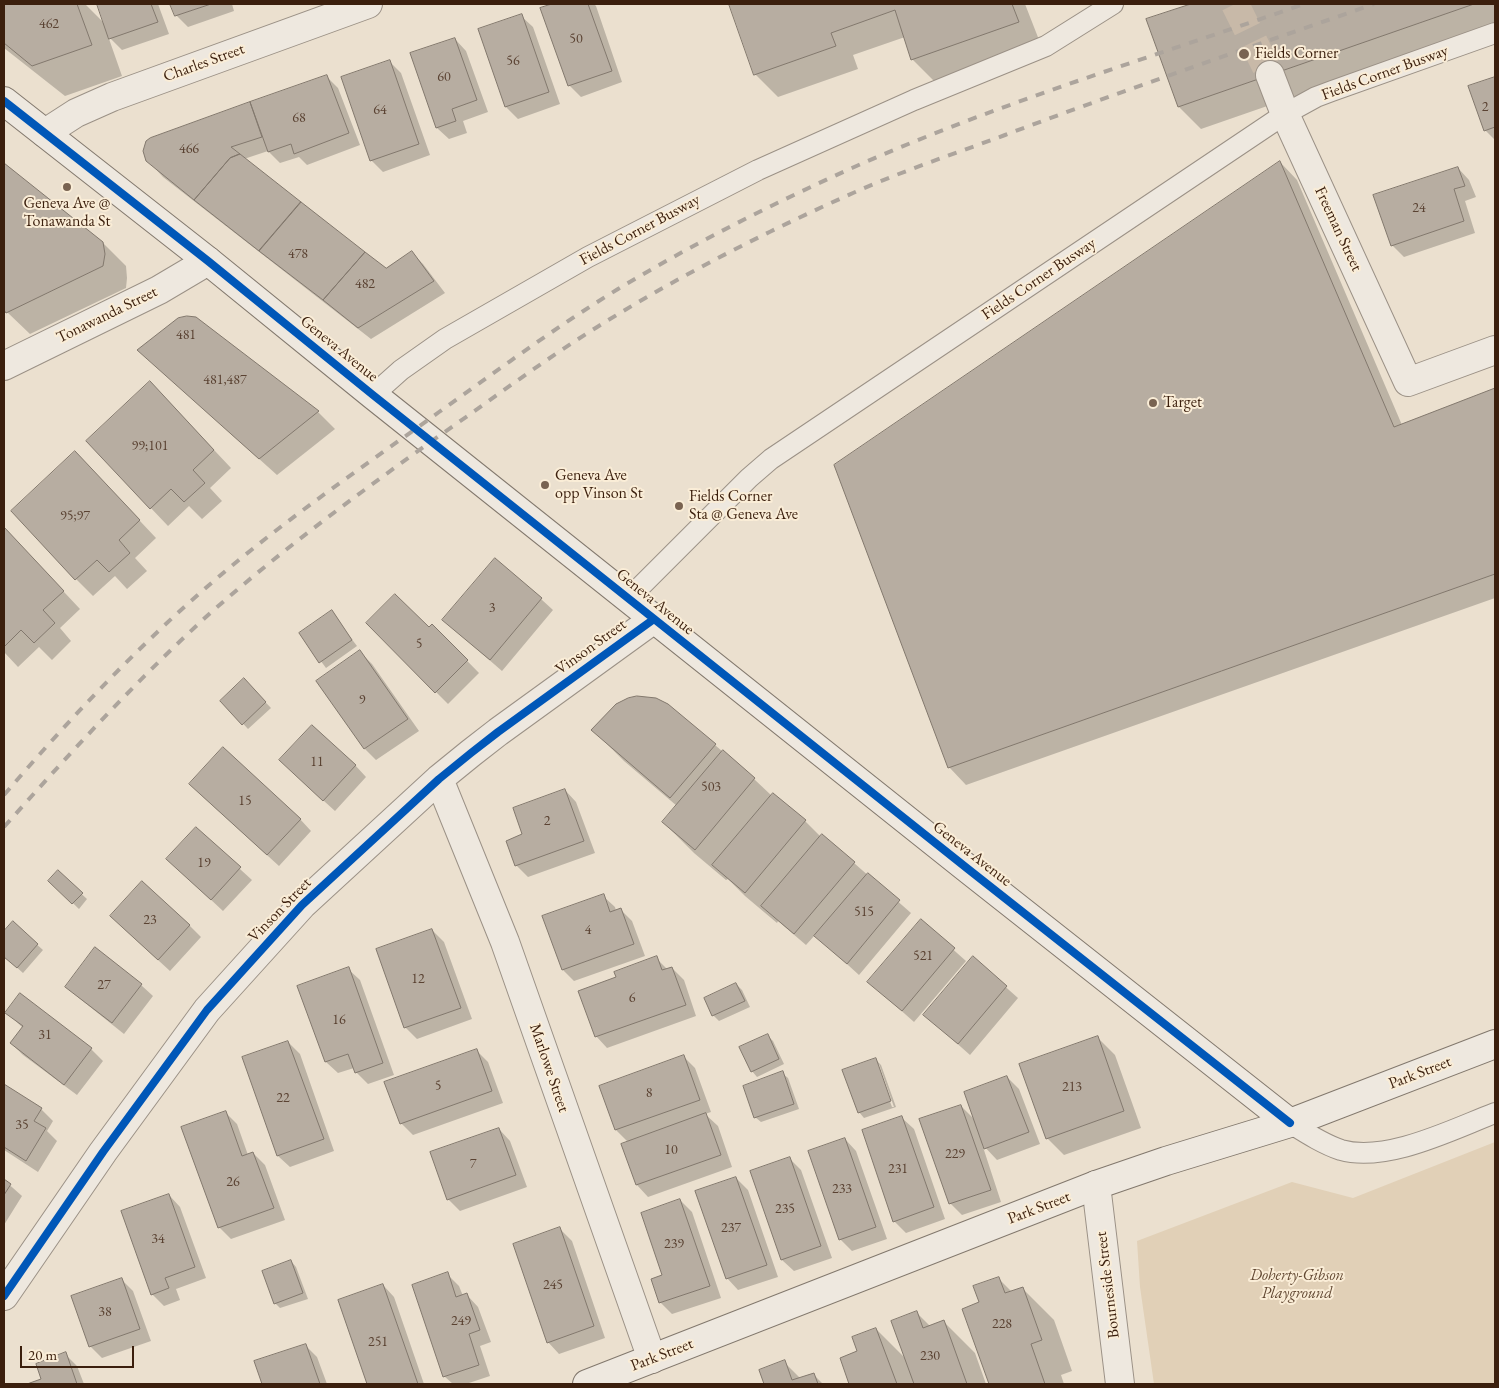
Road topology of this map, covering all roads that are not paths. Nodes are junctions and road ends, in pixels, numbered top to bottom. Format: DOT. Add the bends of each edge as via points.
graph roads {
  1 [pos="368,4"];
  2 [pos="1113,4"];
  3 [pos="1495,33"];
  4 [pos="1270,75"];
  5 [pos="4,101"];
  6 [pos="1285,114"];
  7 [pos="45,133"];
  8 [pos="208,261"];
  9 [pos="1495,350"];
  10 [pos="4,366"];
  11 [pos="373,395"];
  12 [pos="629,598"];
  13 [pos="654,618"];
  14 [pos="439,778"];
  15 [pos="1495,1044"];
  16 [pos="1495,1112"];
  17 [pos="1290,1123"];
  18 [pos="1096,1186"];
  19 [pos="4,1296"];
  20 [pos="652,1359"];
  21 [pos="587,1384"];
  22 [pos="1120,1384"];
  1 -- 7 [label="street, Charles Street" via="112,97 76,113"];
  2 -- 11 [label="lane, Fields Corner Busway" via="1046,46 774,163 588,257 445,339"];
  3 -- 6 [label="lane, Fields Corner Busway" via="1316,97"];
  4 -- 6 [label="street, Freeman Street"];
  5 -- 7 [label="street, Geneva Avenue"];
  6 -- 9 [label="street, Freeman Street" via="1408,382"];
  6 -- 12 [label="lane, Fields Corner Busway" via="771,458"];
  7 -- 8 [label="street, Geneva Avenue"];
  8 -- 10 [label="street, Tonawanda Street" via="159,290"];
  8 -- 11 [label="street, Geneva Avenue"];
  11 -- 12 [label="street, Geneva Avenue"];
  12 -- 13 [label="street, Geneva Avenue"];
  13 -- 14 [label="street, Vinson Street"];
  13 -- 17 [label="street, Geneva Avenue"];
  14 -- 19 [label="street, Vinson Street" via="302,905 207,1010 102,1152"];
  14 -- 20 [label="street, Marlowe Street" via="505,942"];
  15 -- 17 [label="street, Park Street"];
  16 -- 17 [label="lane" via="1411,1145 1371,1152 1342,1150"];
  17 -- 18 [label="street, Park Street"];
  18 -- 20 [label="street, Park Street"];
  18 -- 22 [label="street, Bourneside Street"];
  20 -- 21 [label="street, Park Street"];
}
